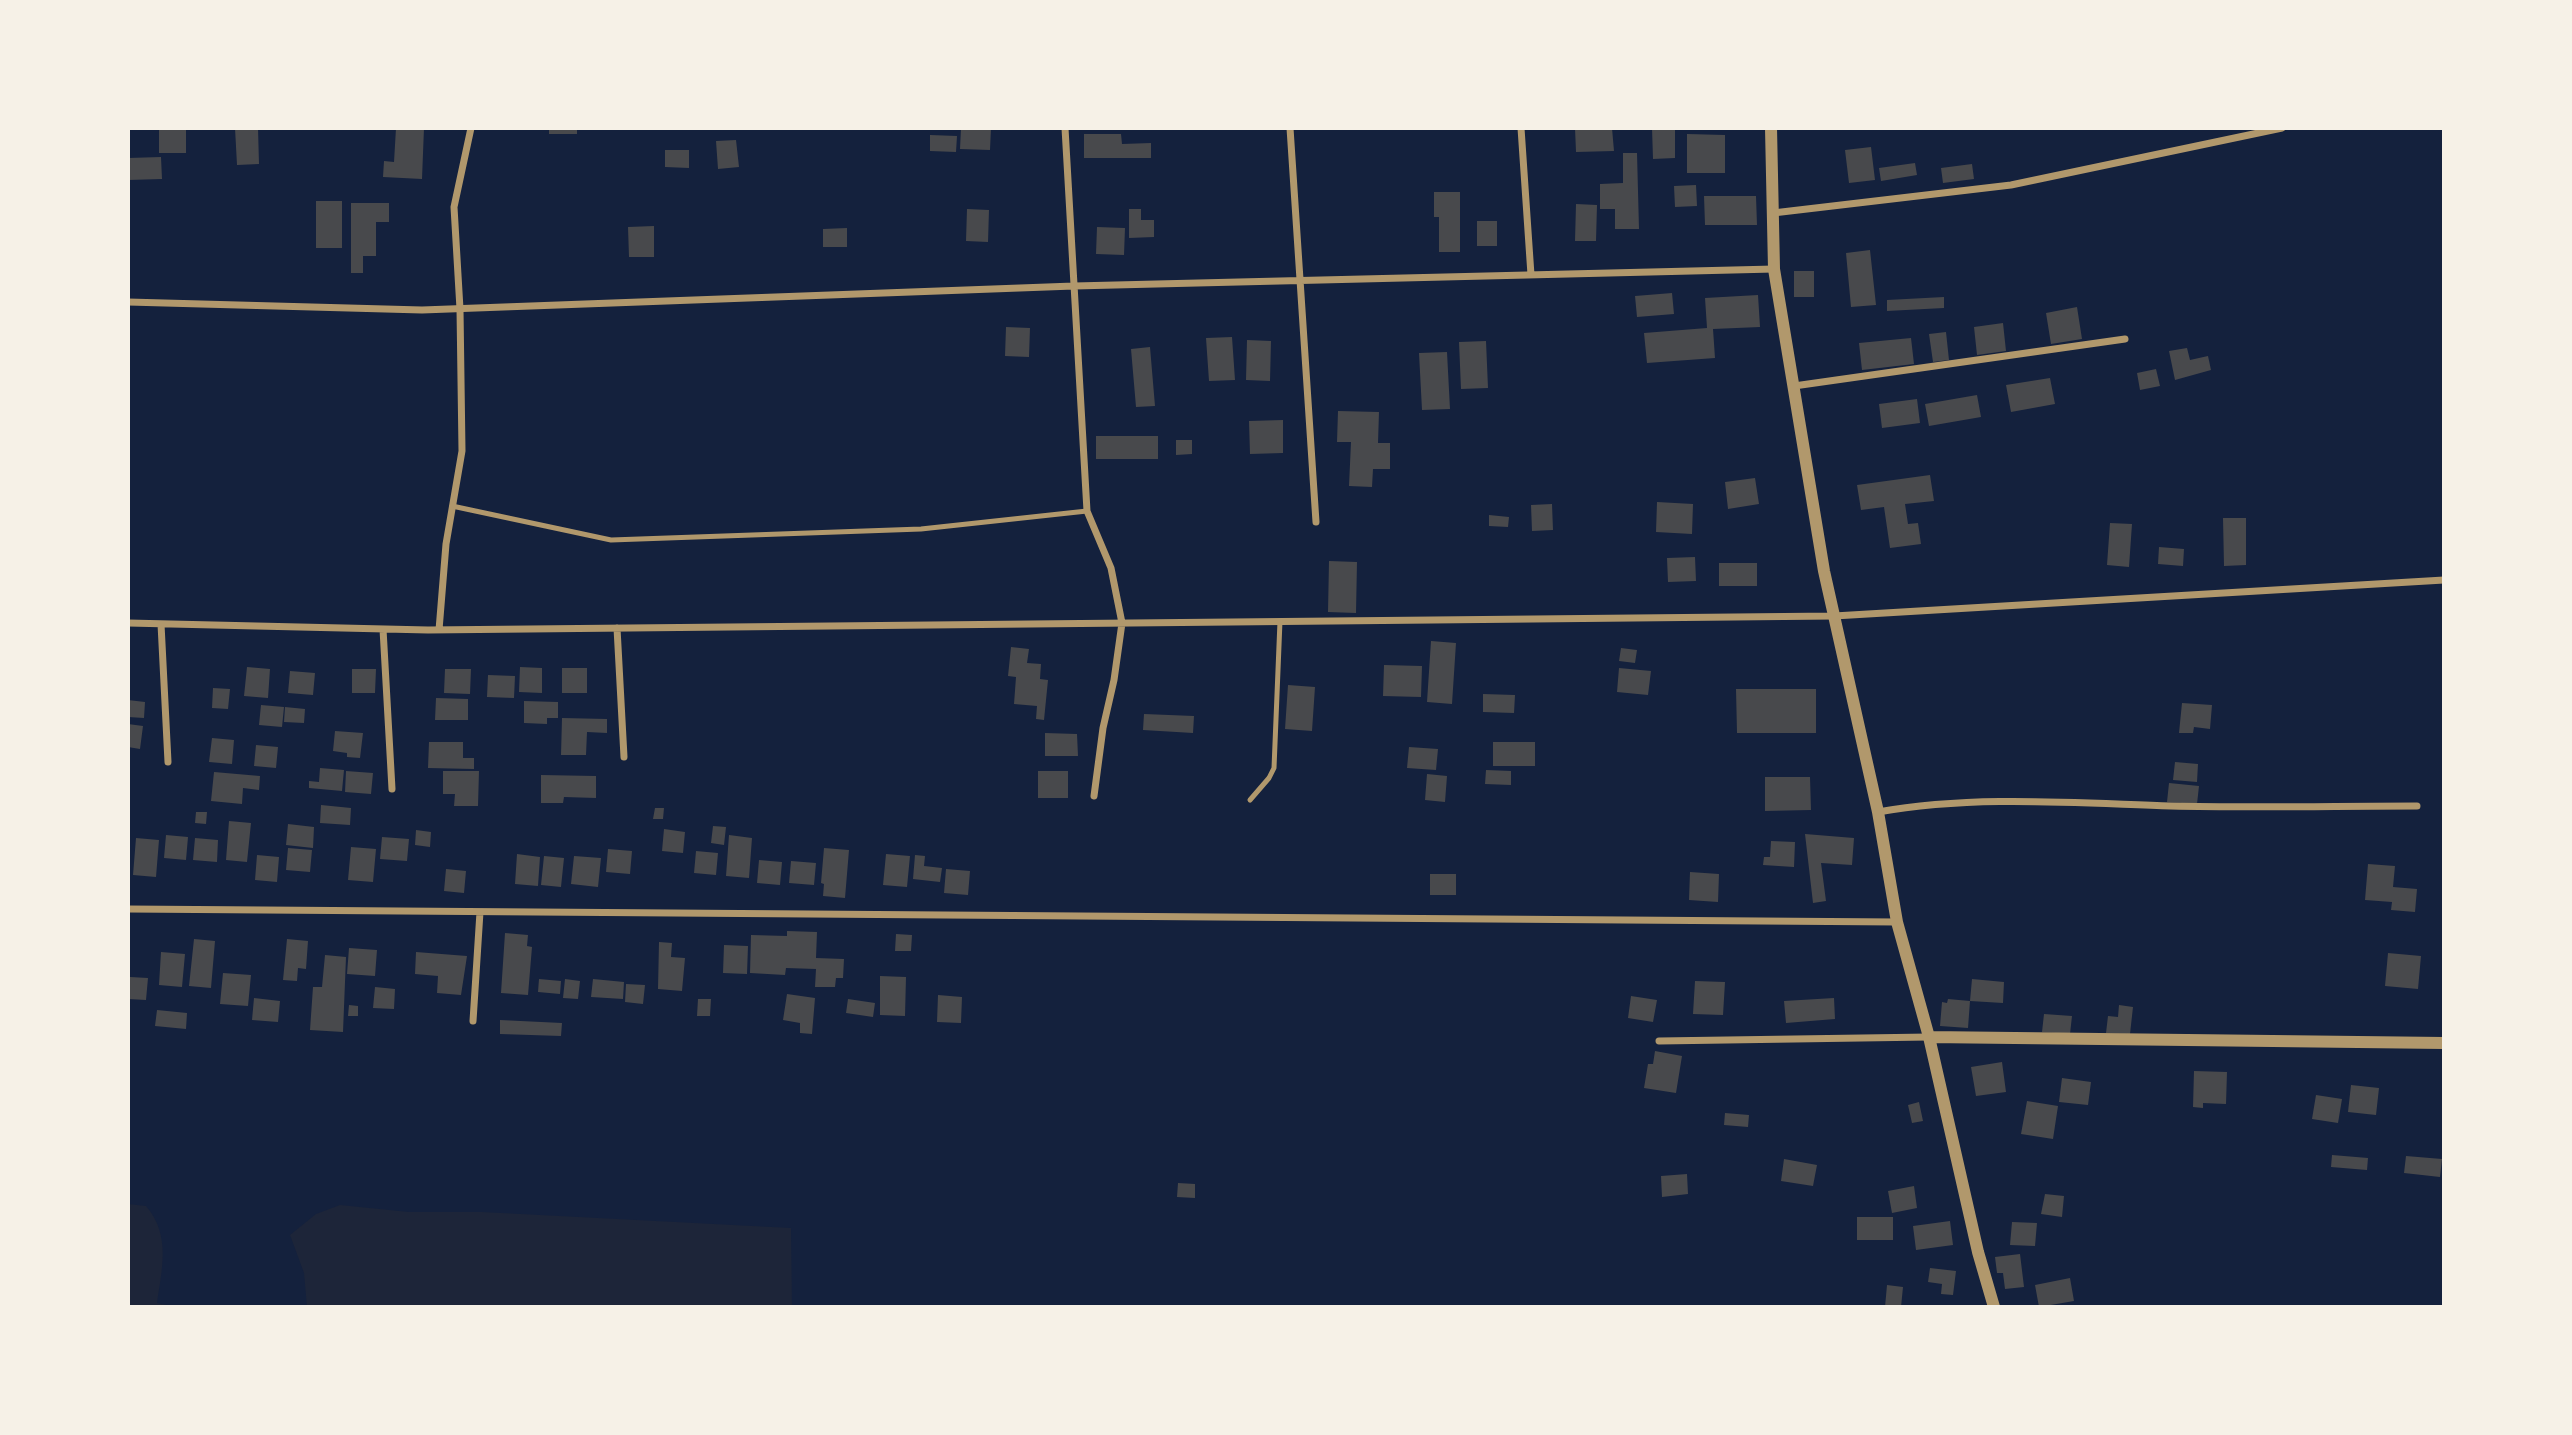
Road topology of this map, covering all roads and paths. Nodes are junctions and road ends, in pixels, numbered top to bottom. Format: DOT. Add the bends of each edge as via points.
graph roads {
  1 [pos="471,128"];
  2 [pos="1065,128"];
  3 [pos="1290,128"];
  4 [pos="1521,128"];
  5 [pos="1771,128"];
  6 [pos="2282,128"];
  7 [pos="1773,213"];
  8 [pos="1774,270"];
  9 [pos="1531,275"];
  10 [pos="1300,281"];
  11 [pos="1074,286"];
  12 [pos="128,302"];
  13 [pos="460,309"];
  14 [pos="2125,339"];
  15 [pos="1794,386"];
  16 [pos="453,506"];
  17 [pos="1087,511"];
  18 [pos="1316,522"];
  19 [pos="2444,580"];
  20 [pos="1834,616"];
  21 [pos="1280,621"];
  22 [pos="128,623"];
  23 [pos="1122,623"];
  24 [pos="161,624"];
  25 [pos="617,628"];
  26 [pos="383,629"];
  27 [pos="439,630"];
  28 [pos="624,757"];
  29 [pos="168,762"];
  30 [pos="393,789"];
  31 [pos="1094,796"];
  32 [pos="1250,800"];
  33 [pos="2417,806"];
  34 [pos="1878,812"];
  35 [pos="128,909"];
  36 [pos="480,912"];
  37 [pos="1897,922"];
  38 [pos="473,1021"];
  39 [pos="1929,1037"];
  40 [pos="1660,1041"];
  41 [pos="2444,1043"];
  42 [pos="1994,1307"];
  1 -- 13 [label="street" via="454,207"];
  2 -- 11 [label="street"];
  3 -- 10 [label="street"];
  4 -- 9 [label="street"];
  5 -- 7 [label="street"];
  6 -- 7 [label="street" via="2011,185"];
  7 -- 8 [label="street"];
  8 -- 9 [label="street"];
  8 -- 15 [label="street"];
  9 -- 10 [label="street"];
  10 -- 11 [label="street"];
  10 -- 18 [label="street"];
  11 -- 13 [label="street"];
  11 -- 17 [label="street"];
  12 -- 13 [label="street"];
  13 -- 16 [label="street" via="462,451"];
  14 -- 15 [label="street"];
  15 -- 20 [label="street"];
  16 -- 17 [label="lane" via="611,540 921,530"];
  16 -- 27 [label="street"];
  17 -- 23 [label="street" via="1111,568"];
  19 -- 20 [label="street"];
  20 -- 21 [label="street"];
  20 -- 34 [label="street"];
  21 -- 23 [label="street"];
  21 -- 32 [label="lane" via="1274,768"];
  22 -- 24 [label="street"];
  23 -- 25 [label="street"];
  23 -- 31 [label="street"];
  24 -- 26 [label="street"];
  24 -- 29 [label="street"];
  25 -- 27 [label="street"];
  25 -- 28 [label="street"];
  26 -- 27 [label="street"];
  26 -- 30 [label="street"];
  33 -- 34 [label="street" via="2049,802 1944,804"];
  34 -- 37 [label="street"];
  35 -- 36 [label="street"];
  36 -- 37 [label="street"];
  36 -- 38 [label="street"];
  37 -- 39 [label="street"];
  39 -- 40 [label="street"];
  39 -- 41 [label="street"];
  39 -- 42 [label="street"];
}
